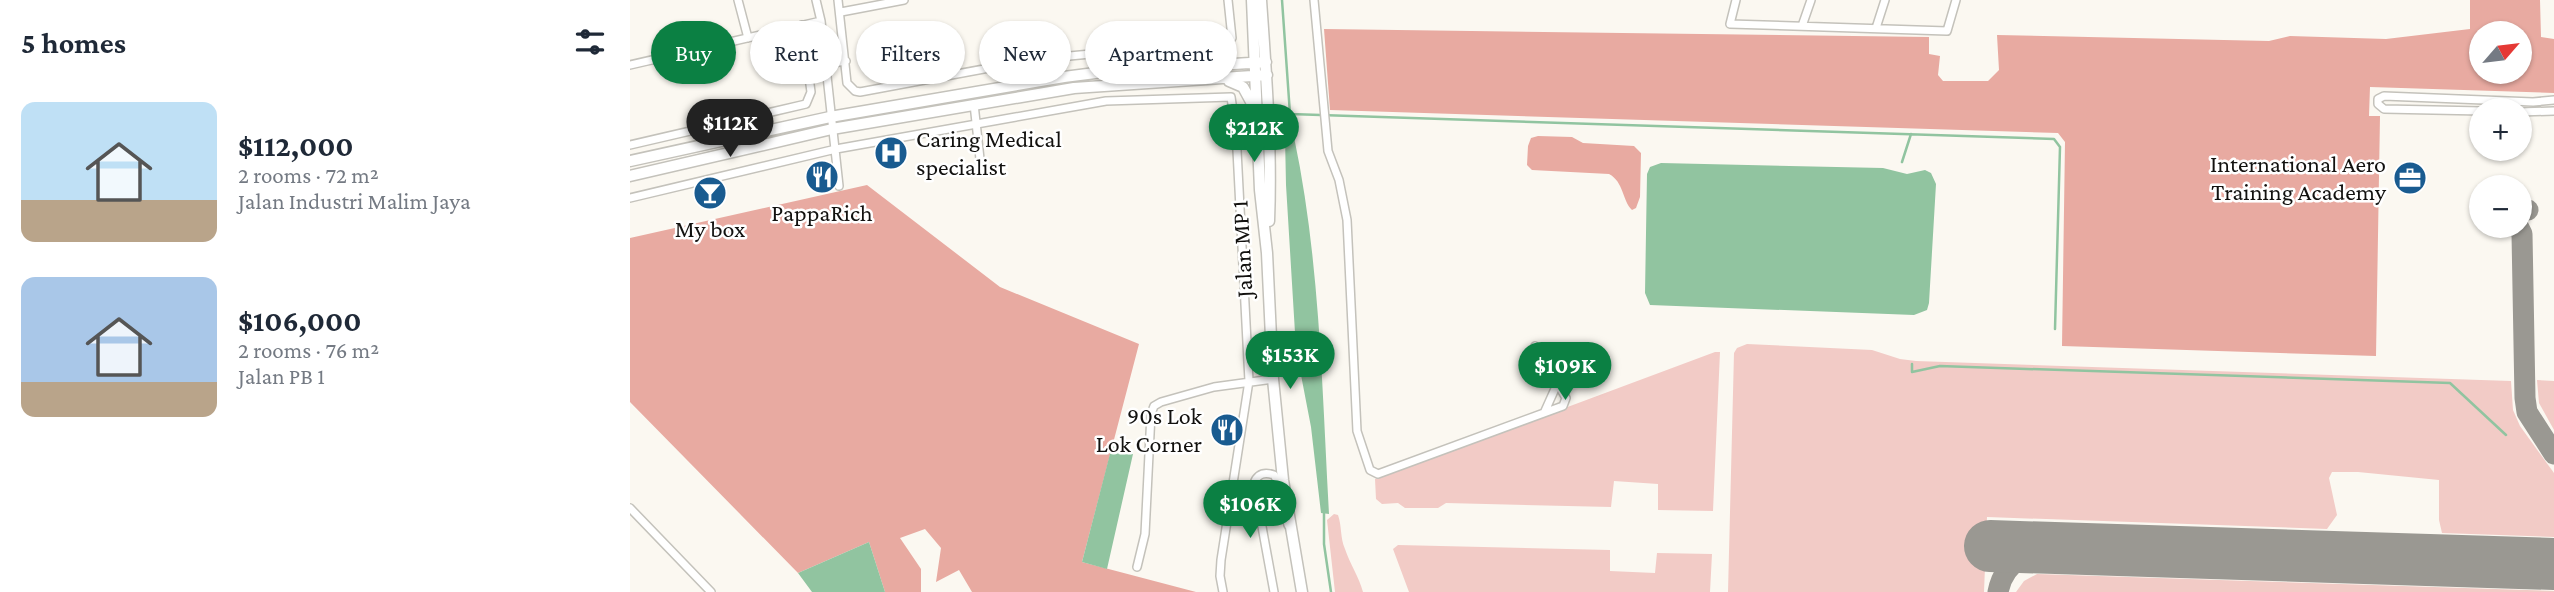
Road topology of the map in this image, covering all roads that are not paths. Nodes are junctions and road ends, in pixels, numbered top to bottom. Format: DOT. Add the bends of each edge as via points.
graph roads {
  1 [pos="738,0"];
  2 [pos="816,0"];
  3 [pos="838,0"];
  4 [pos="904,0"];
  5 [pos="1228,0"];
  6 [pos="1252,0"];
  7 [pos="1262,0"];
  8 [pos="1314,0"];
  9 [pos="1736,0"];
  10 [pos="1811,0"];
  11 [pos="1885,0"];
  12 [pos="1956,0"];
  13 [pos="841,12"];
  14 [pos="821,21"];
  15 [pos="1230,21"];
  16 [pos="1802,26"];
  17 [pos="1876,29"];
  18 [pos="1253,34"];
  19 [pos="748,38"];
  20 [pos="1085,55"];
  21 [pos="1237,60"];
  22 [pos="846,61"];
  23 [pos="842,62"];
  24 [pos="1260,63"];
  25 [pos="630,65"];
  26 [pos="1237,65"];
  27 [pos="1085,75"];
  28 [pos="1267,75"];
  29 [pos="1255,76"];
  30 [pos="1237,78"];
  31 [pos="810,84"];
  32 [pos="828,84"];
  33 [pos="1139,84"];
  34 [pos="1235,84"];
  35 [pos="2469,98"];
  36 [pos="2532,99"];
  37 [pos="2554,100"];
  38 [pos="974,104"];
  39 [pos="2469,111"];
  40 [pos="2554,111"];
  41 [pos="2532,112"];
  42 [pos="1258,116"];
  43 [pos="830,117"];
  44 [pos="976,123"];
  45 [pos="832,129"];
  46 [pos="630,145"];
  47 [pos="836,149"];
  48 [pos="980,159"];
  49 [pos="630,161"];
  50 [pos="630,176"];
  51 [pos="839,186"];
  52 [pos="630,198"];
  53 [pos="1268,253"];
  54 [pos="1535,346"];
  55 [pos="1273,379"];
  56 [pos="1250,381"];
  57 [pos="1558,382"];
  58 [pos="1545,412"];
  59 [pos="630,508"];
  60 [pos="1291,532"];
  61 [pos="1137,567"];
  62 [pos="1223,589"];
  63 [pos="705,590"];
  64 [pos="1274,592"];
  65 [pos="1302,592"];
  1 -- 19 [label="street"];
  2 -- 14 [label="street"];
  3 -- 13 [label="street"];
  4 -- 13 [label="street"];
  5 -- 15 [label="street"];
  6 -- 18 [label="main road"];
  7 -- 24 [label="main road"];
  8 -- 58 [label="street" via="1330,161 1347,220 1357,431 1370,470 1378,474"];
  9 -- 16 [label="street" via="1730,24"];
  10 -- 16 [label="street"];
  11 -- 17 [label="street"];
  12 -- 17 [label="street" via="1947,31"];
  13 -- 22 [label="street"];
  16 -- 17 [label="street"];
  18 -- 21 [label="main road"];
  18 -- 24 [label="main road"];
  19 -- 25 [label="street"];
  20 -- 22 [label="street" via="860,92 847,83"];
  22 -- 23 [label="street"];
  24 -- 26 [label="main road"];
  24 -- 28 [label="main road"];
  24 -- 29 [label="main road"];
  27 -- 43 [label="main road"];
  28 -- 29 [label="main road"];
  28 -- 53 [label="main road"];
  29 -- 30 [label="main road"];
  29 -- 42 [label="main road"];
  31 -- 46 [label="street" via="806,104"];
  32 -- 43 [label="street"];
  33 -- 38 [label="main road" via="1074,88"];
  34 -- 42 [label="main road" via="1243,87"];
  35 -- 39 [label="street" via="2384,96 2378,104 2384,108"];
  36 -- 37 [label="street"];
  38 -- 44 [label="street"];
  38 -- 45 [label="main road"];
  40 -- 41 [label="street"];
  42 -- 53 [label="main road"];
  43 -- 45 [label="street"];
  43 -- 49 [label="main road"];
  44 -- 47 [label="street, Jalan MP 1"];
  44 -- 48 [label="street"];
  44 -- 56 [label="street, Jalan MP 1" via="1106,101 1232,98"];
  45 -- 47 [label="street"];
  45 -- 50 [label="main road"];
  47 -- 51 [label="street"];
  47 -- 52 [label="street, Jalan MP 1"];
  53 -- 55 [label="main road"];
  54 -- 57 [label="street"];
  55 -- 56 [label="street"];
  55 -- 60 [label="main road"];
  56 -- 61 [label="street" via="1161,402 1152,410 1145,534"];
  56 -- 62 [label="street" via="1227,513 1221,560"];
  57 -- 58 [label="street"];
  57 -- 58 [label="street" via="1566,402"];
  59 -- 63 [label="street"];
  60 -- 64 [label="street" via="1278,482 1274,475 1260,474 1254,483"];
  60 -- 65 [label="main road"];
}
